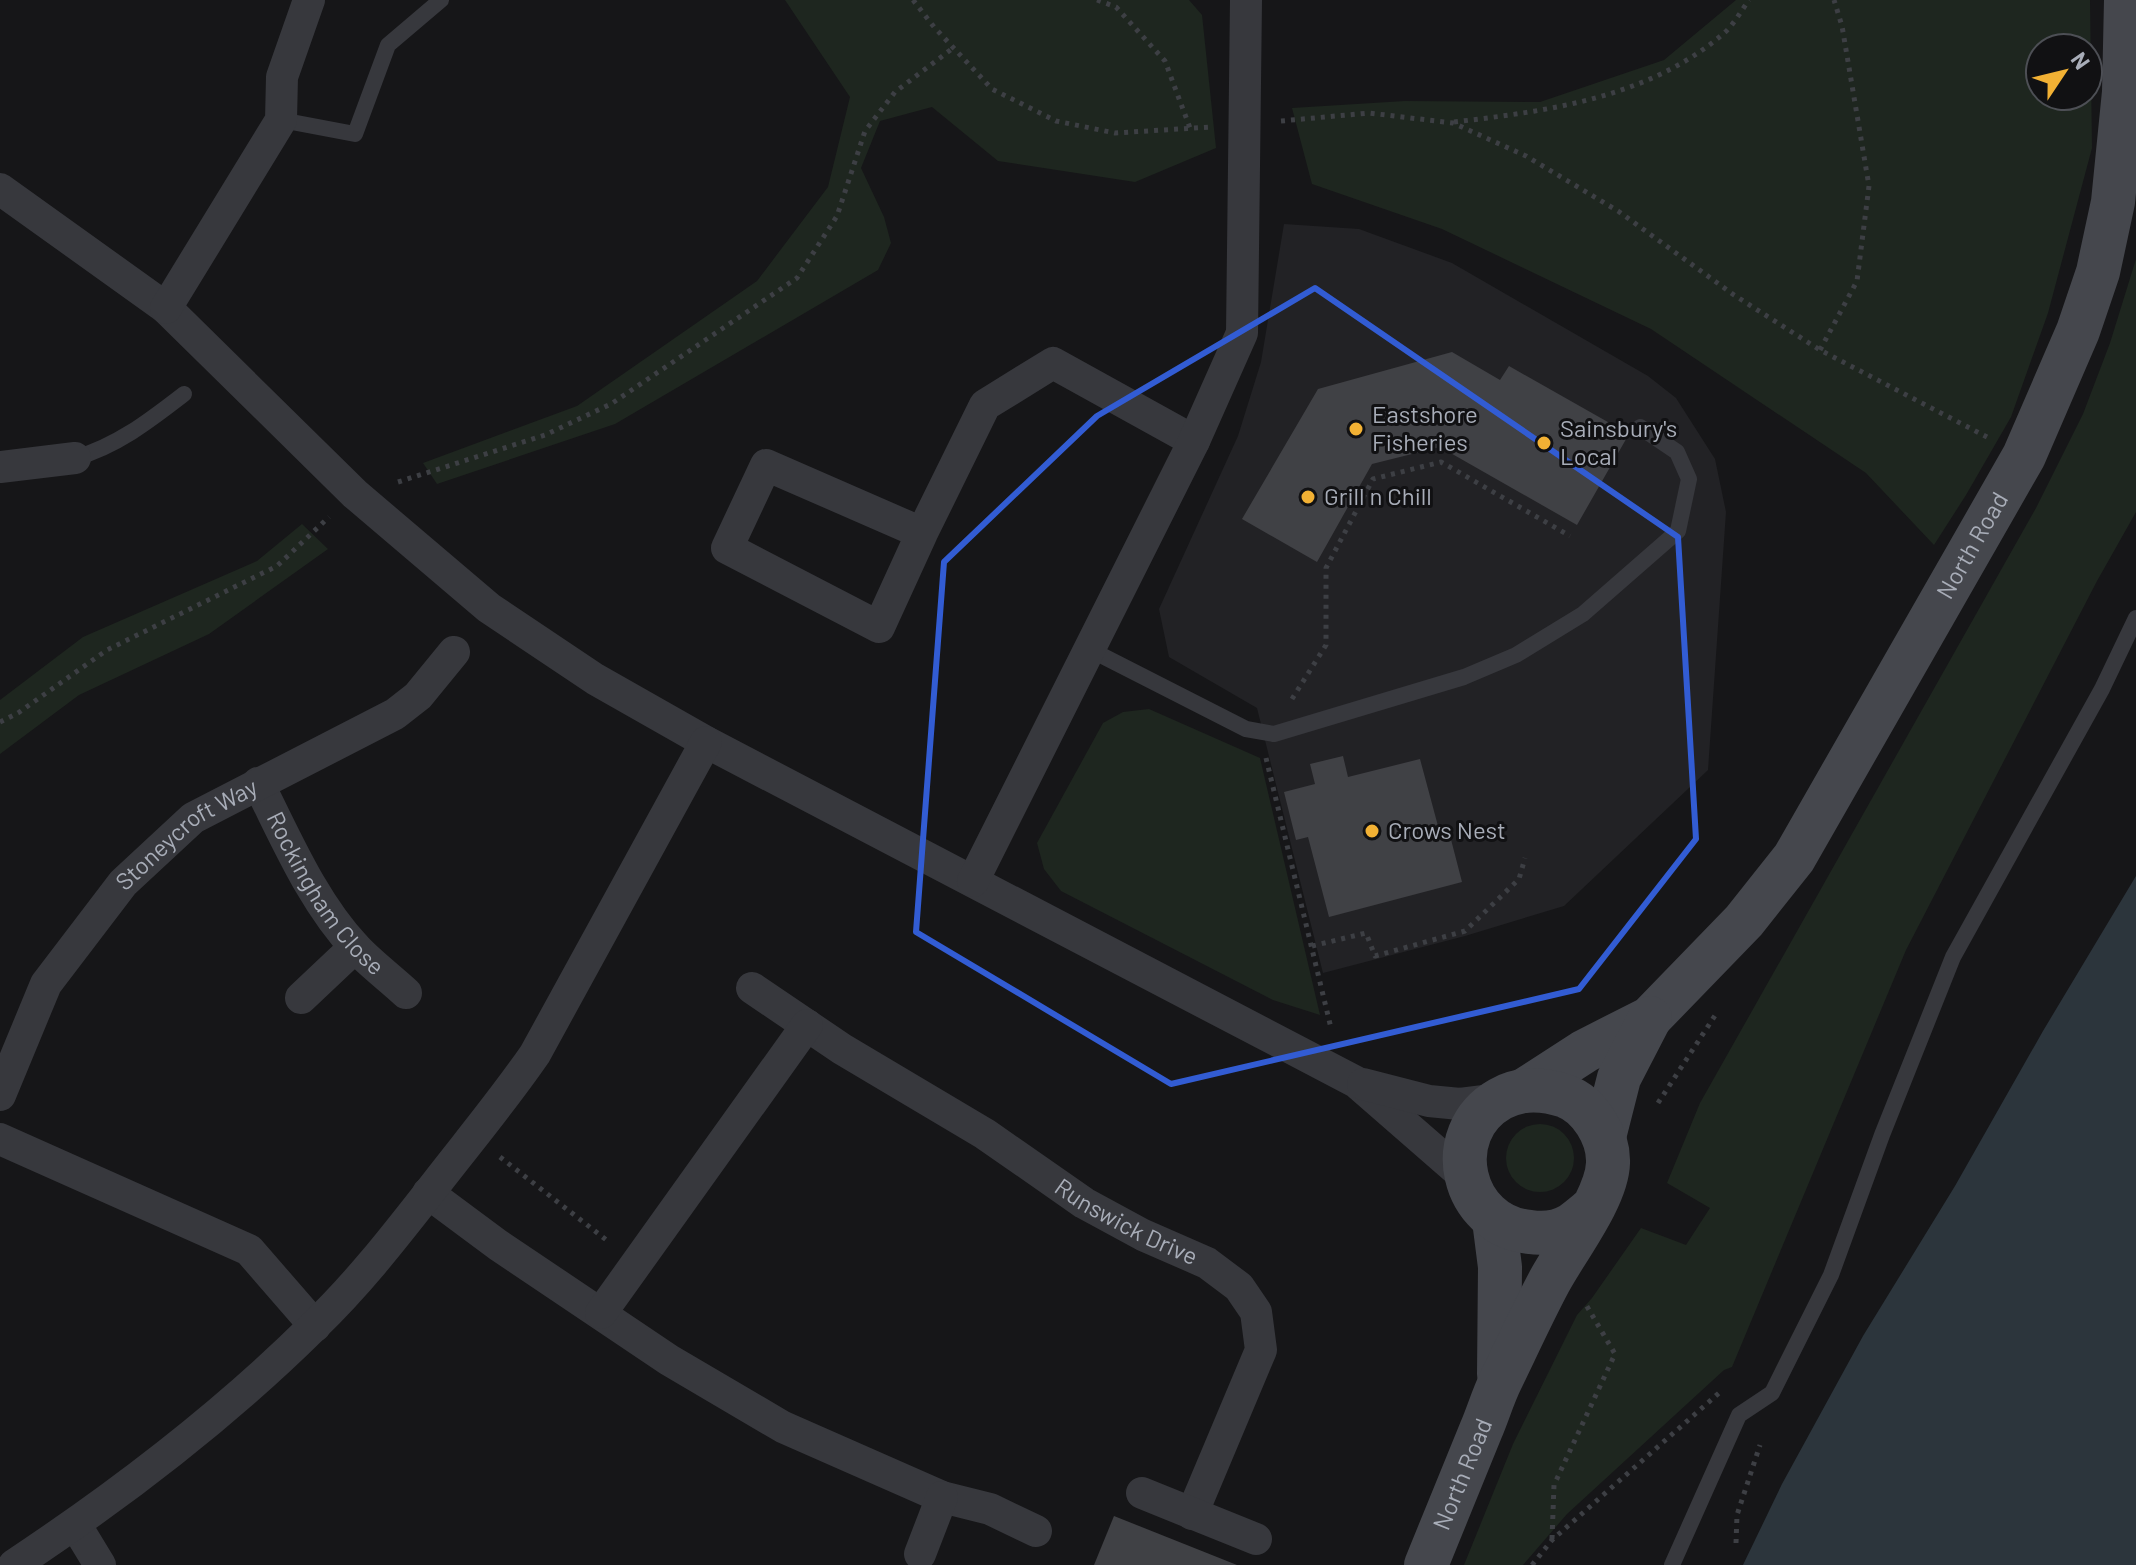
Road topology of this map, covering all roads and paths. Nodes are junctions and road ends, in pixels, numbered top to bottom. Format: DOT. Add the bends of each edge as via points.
graph roads {
  1 [pos="309,0"];
  2 [pos="441,0"];
  3 [pos="913,0"];
  4 [pos="1097,0"];
  5 [pos="1246,0"];
  6 [pos="1749,0"];
  7 [pos="1834,0"];
  8 [pos="2126,0"];
  9 [pos="953,48"];
  10 [pos="1306,119"];
  11 [pos="281,120"];
  12 [pos="1453,123"];
  13 [pos="1209,127"];
  14 [pos="1190,128"];
  15 [pos="0,189"];
  16 [pos="166,308"];
  17 [pos="1820,350"];
  18 [pos="184,394"];
  19 [pos="1640,427"];
  20 [pos="1194,441"];
  21 [pos="1998,443"];
  22 [pos="75,458"];
  23 [pos="0,467"];
  24 [pos="413,478"];
  25 [pos="324,522"];
  26 [pos="922,533"];
  27 [pos="2136,618"];
  28 [pos="1089,649"];
  29 [pos="454,652"];
  30 [pos="0,722"];
  31 [pos="706,742"];
  32 [pos="258,783"];
  33 [pos="1525,858"];
  34 [pos="973,881"];
  35 [pos="1312,946"];
  36 [pos="355,947"];
  37 [pos="752,988"];
  38 [pos="406,993"];
  39 [pos="301,998"];
  40 [pos="1650,1018"];
  41 [pos="807,1025"];
  42 [pos="1356,1082"];
  43 [pos="0,1095"];
  44 [pos="1511,1095"];
  45 [pos="474,1137"];
  46 [pos="1604,1137"];
  47 [pos="0,1139"];
  48 [pos="1465,1177"];
  49 [pos="428,1193"];
  50 [pos="1590,1210"];
  51 [pos="1494,1220"];
  52 [pos="638,1261"];
  53 [pos="1578,1292"];
  54 [pos="601,1313"];
  55 [pos="315,1326"];
  56 [pos="1499,1384"];
  57 [pos="1772,1393"];
  58 [pos="1142,1493"];
  59 [pos="942,1497"];
  60 [pos="1192,1514"];
  61 [pos="75,1524"];
  62 [pos="1036,1531"];
  63 [pos="1256,1539"];
  64 [pos="1552,1540"];
  65 [pos="1736,1543"];
  66 [pos="920,1554"];
  67 [pos="14,1565"];
  68 [pos="100,1565"];
  69 [pos="1426,1565"];
  70 [pos="1532,1565"];
  71 [pos="1672,1565"];
  1 -- 11 [label="street" via="282,77"];
  2 -- 11 [label="lane" via="388,45 355,134"];
  3 -- 9 [label="path"];
  4 -- 14 [label="path" via="1116,7 1165,61"];
  5 -- 20 [label="street" via="1242,333"];
  6 -- 12 [label="path" via="1726,33 1675,69 1609,96"];
  7 -- 17 [label="path" via="1869,186 1857,281"];
  8 -- 40 [label="main road, North Road" via="2113,202 2098,272 2024,456 1794,858 1744,921"];
  9 -- 14 [label="path" via="992,89 1056,121 1115,133"];
  9 -- 24 [label="path" via="895,92 865,131 837,216 797,278 611,404 545,435"];
  10 -- 12 [label="path" via="1369,113"];
  11 -- 16 [label="street"];
  12 -- 17 [label="path" via="1526,156 1618,211"];
  13 -- 14 [label="path"];
  15 -- 16 [label="street"];
  16 -- 31 [label="street" via="355,494 489,608 595,679"];
  17 -- 21 [label="path"];
  18 -- 22 [label="lane" via="123,439"];
  19 -- 28 [label="lane" via="1677,452 1689,479 1678,531 1583,614 1516,655 1464,677 1274,734 1246,729"];
  20 -- 26 [label="street" via="1053,363 985,405"];
  20 -- 28 [label="street"];
  22 -- 23 [label="street"];
  25 -- 30 [label="path" via="277,566 107,650"];
  26 -- 26 [label="street" via="879,627 727,548 766,465"];
  27 -- 57 [label="lane" via="1953,957 1831,1275"];
  28 -- 34 [label="street"];
  29 -- 32 [label="street, Stoneycroft Way" via="418,696 395,714"];
  31 -- 34 [label="street"];
  31 -- 45 [label="street" via="535,1054"];
  32 -- 36 [label="street, Rockingham Close" via="327,910"];
  32 -- 43 [label="street, Stoneycroft Way" via="193,818 123,883 46,984"];
  33 -- 35 [label="path" via="1519,879 1465,931 1375,956 1366,933"];
  34 -- 42 [label="street"];
  36 -- 38 [label="street, Rockingham Close"];
  36 -- 39 [label="street"];
  37 -- 41 [label="street, Runswick Drive"];
  40 -- 44 [label="main road"];
  40 -- 46 [label="main road" via="1619,1078"];
  41 -- 52 [label="street"];
  41 -- 60 [label="street, Runswick Drive" via="985,1134 1084,1203 1207,1263 1239,1287 1256,1312 1261,1350"];
  42 -- 44 [label="street" via="1460,1104"];
  42 -- 48 [label="street"];
  44 -- 46 [label="main road" via="1548,1090 1572,1099 1591,1115"];
  44 -- 48 [label="main road" via="1477,1120 1466,1147"];
  45 -- 49 [label="street"];
  45 -- 52 [label="path"];
  46 -- 50 [label="main road" via="1609,1162 1604,1188"];
  47 -- 55 [label="street" via="249,1250"];
  48 -- 51 [label="main road" via="1476,1201"];
  49 -- 54 [label="street"];
  49 -- 55 [label="street" via="386,1249"];
  50 -- 51 [label="main road" via="1569,1226 1544,1234 1517,1231"];
  50 -- 56 [label="main road, North Road"];
  51 -- 56 [label="main road" via="1500,1267"];
  52 -- 54 [label="street"];
  53 -- 64 [label="path" via="1615,1354 1554,1485"];
  54 -- 59 [label="street" via="783,1427"];
  55 -- 61 [label="street" via="204,1427"];
  56 -- 69 [label="main road, North Road"];
  57 -- 64 [label="path" via="1718,1393"];
  57 -- 65 [label="path" via="1737,1515"];
  57 -- 71 [label="lane" via="1739,1415"];
  58 -- 60 [label="street"];
  59 -- 62 [label="street" via="990,1509"];
  59 -- 66 [label="street"];
  60 -- 63 [label="street"];
  61 -- 67 [label="street"];
  61 -- 68 [label="street"];
  64 -- 70 [label="path"];
}
